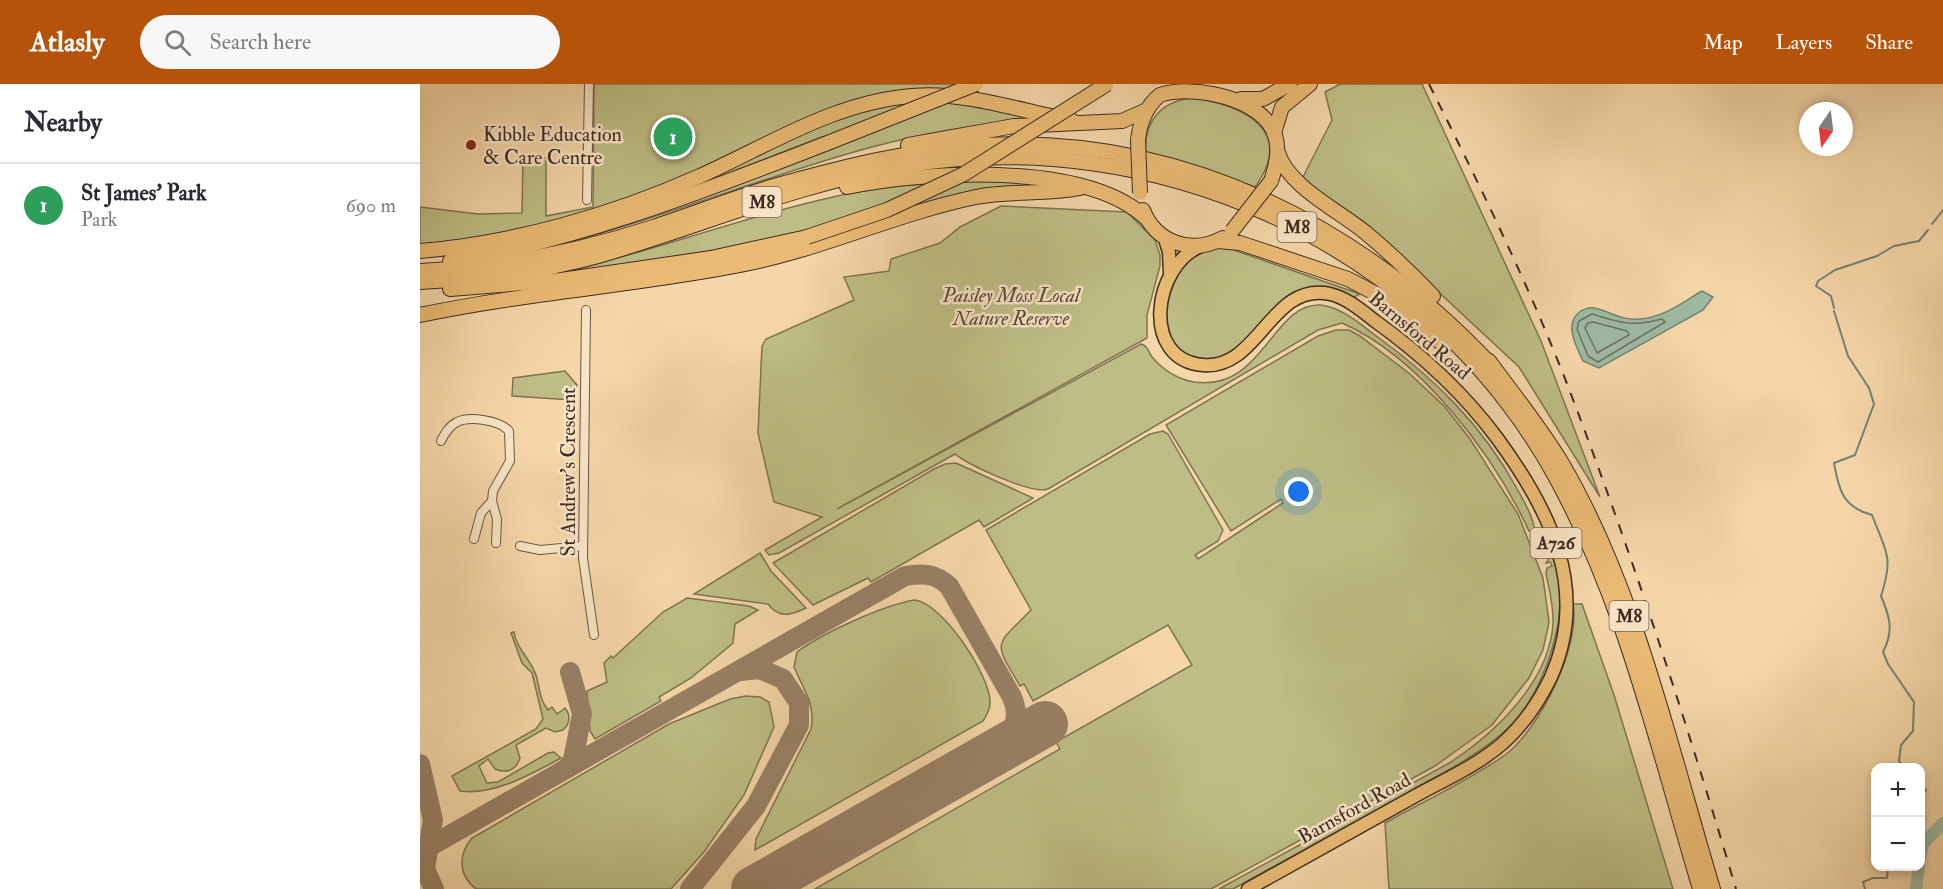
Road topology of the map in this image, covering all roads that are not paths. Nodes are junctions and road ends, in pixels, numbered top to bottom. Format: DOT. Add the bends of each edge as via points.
graph roads {
  1 [pos="589,84"];
  2 [pos="976,84"];
  3 [pos="1107,84"];
  4 [pos="1174,84"];
  5 [pos="1290,84"];
  6 [pos="1310,84"];
  7 [pos="1206,86"];
  8 [pos="1163,93"];
  9 [pos="1241,99"];
  10 [pos="1147,110"];
  11 [pos="1073,121"];
  12 [pos="1274,133"];
  13 [pos="1278,153"];
  14 [pos="772,186"];
  15 [pos="1080,188"];
  16 [pos="587,200"];
  17 [pos="1146,218"];
  18 [pos="676,231"];
  19 [pos="1165,239"];
  20 [pos="1217,241"];
  21 [pos="1201,246"];
  22 [pos="420,251"];
  23 [pos="420,265"];
  24 [pos="420,271"];
  25 [pos="1170,274"];
  26 [pos="420,282"];
  27 [pos="420,290"];
  28 [pos="586,309"];
  29 [pos="420,315"];
  30 [pos="1494,368"];
  31 [pos="1496,390"];
  32 [pos="441,441"];
  33 [pos="492,501"];
  34 [pos="474,539"];
  35 [pos="496,543"];
  36 [pos="520,546"];
  37 [pos="583,546"];
  38 [pos="594,635"];
  39 [pos="1248,889"];
  40 [pos="1700,889"];
  41 [pos="1713,889"];
  1 -- 16 [label="street"];
  2 -- 23 [label="highway, M8, bridge" via="685,198 584,231 512,250"];
  3 -- 27 [label="highway, M8, bridge" via="964,174 887,210 807,237 711,258 561,280"];
  4 -- 8 [label="main road"];
  5 -- 9 [label="highway" via="1263,99"];
  6 -- 12 [label="highway" via="1282,107"];
  7 -- 8 [label="highway, A726"];
  7 -- 9 [label="highway, A726"];
  8 -- 10 [label="highway"];
  9 -- 12 [label="highway, A726" via="1257,111"];
  10 -- 11 [label="highway" via="1122,121"];
  10 -- 17 [label="highway, bridge" via="1138,140 1140,193"];
  11 -- 14 [label="highway, M8" via="947,136"];
  11 -- 22 [label="highway" via="947,96 895,97 796,129 698,177 624,206 531,232"];
  12 -- 13 [label="highway, A726"];
  13 -- 20 [label="highway, A726, bridge" via="1270,181 1232,231"];
  13 -- 30 [label="highway, M8" via="1296,182 1352,222 1413,275"];
  14 -- 24 [label="highway, M8" via="562,253 501,264"];
  14 -- 30 [label="highway, M8" via="903,154 984,145 1077,149 1154,162 1251,193 1344,240 1425,299"];
  15 -- 17 [label="highway" via="1130,204"];
  15 -- 18 [label="highway, M8" via="990,175 896,178 820,192"];
  15 -- 29 [label="highway" via="976,197 811,248 737,266"];
  17 -- 19 [label="highway"];
  18 -- 26 [label="highway, M8" via="596,256 525,272"];
  18 -- 31 [label="highway, M8" via="818,186 925,162 1014,156 1131,169 1189,183 1242,202 1338,250 1418,308"];
  19 -- 21 [label="highway, A726" via="1180,245"];
  19 -- 25 [label="main road, Barnsford Road / A726"];
  20 -- 21 [label="highway, A726"];
  20 -- 31 [label="highway, M8" via="1240,243 1329,271 1365,287 1420,326"];
  21 -- 25 [label="main road, Barnsford Road / A726" via="1182,257"];
  25 -- 39 [label="main road, Barnsford Road / A726" via="1160,309 1161,330 1172,350 1195,364 1209,366 1229,361 1245,350 1285,305 1310,294 1330,294 1344,300 1402,341 1463,396 1526,481 1561,555 1566,585 1566,620 1557,661 1536,704 1508,739 1476,763"];
  28 -- 37 [label="street, St Andrew's Crescent"];
  30 -- 41 [label="highway, M8" via="1529,412 1563,466 1608,559 1653,688"];
  31 -- 40 [label="highway, M8" via="1546,461 1597,566 1633,667"];
  32 -- 33 [label="street" via="450,427 460,421 486,421 506,427 510,461 495,483"];
  33 -- 34 [label="street" via="481,513"];
  33 -- 35 [label="street" via="497,519"];
  36 -- 37 [label="street" via="540,550"];
  37 -- 38 [label="street, St Andrew's Crescent"];
}
